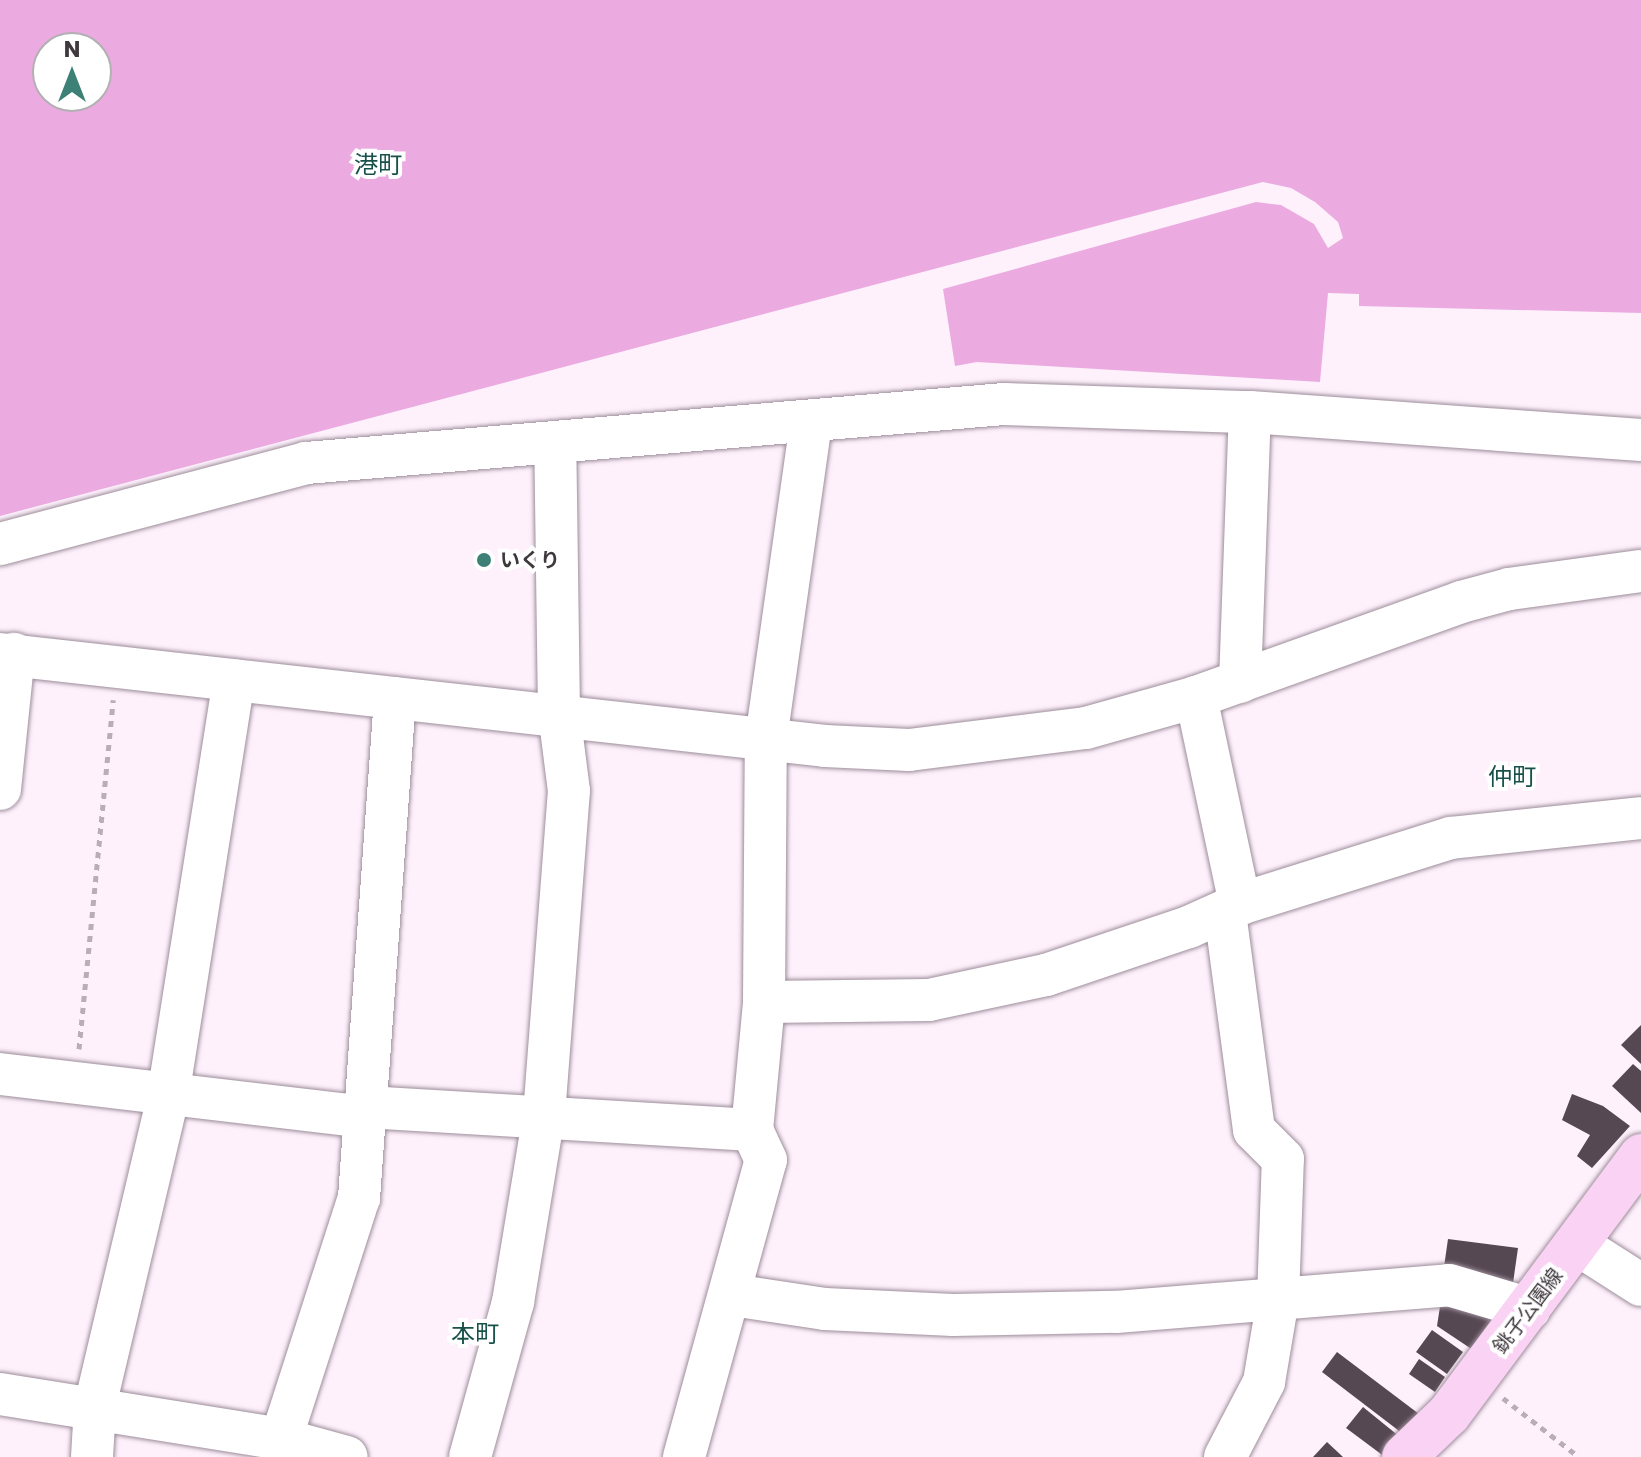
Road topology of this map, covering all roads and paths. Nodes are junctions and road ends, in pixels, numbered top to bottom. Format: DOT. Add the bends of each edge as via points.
graph roads {
  1 [pos="1250,412"];
  2 [pos="811,421"];
  3 [pos="1641,440"];
  4 [pos="555,442"];
  5 [pos="0,544"];
  6 [pos="1641,571"];
  7 [pos="7,654"];
  8 [pos="117,664"];
  9 [pos="234,680"];
  10 [pos="1240,682"];
  11 [pos="1196,697"];
  12 [pos="395,698"];
  13 [pos="559,713"];
  14 [pos="766,739"];
  15 [pos="0,789"];
  16 [pos="1641,818"];
  17 [pos="1233,908"];
  18 [pos="764,1002"];
  19 [pos="0,1074"];
  20 [pos="76,1084"];
  21 [pos="168,1096"];
  22 [pos="366,1113"];
  23 [pos="544,1115"];
  24 [pos="752,1130"];
  25 [pos="1641,1156"];
  26 [pos="1577,1244"];
  27 [pos="1641,1285"];
  28 [pos="732,1295"];
  29 [pos="1278,1299"];
  30 [pos="1530,1309"];
  31 [pos="1477,1378"];
  32 [pos="0,1394"];
  33 [pos="95,1406"];
  34 [pos="281,1439"];
  35 [pos="92,1457"];
  36 [pos="347,1457"];
  37 [pos="470,1457"];
  38 [pos="684,1457"];
  39 [pos="1225,1457"];
  40 [pos="1404,1457"];
  41 [pos="1579,1457"];
  1 -- 2 [label="street" via="1004,404"];
  1 -- 3 [label="street"];
  1 -- 10 [label="street"];
  2 -- 4 [label="street"];
  2 -- 14 [label="street"];
  4 -- 5 [label="street" via="306,463"];
  4 -- 13 [label="street"];
  6 -- 10 [label="street" via="1509,589 1461,602"];
  7 -- 8 [label="street"];
  7 -- 15 [label="street"];
  8 -- 9 [label="street"];
  8 -- 20 [label="path"];
  9 -- 12 [label="street"];
  9 -- 21 [label="street"];
  10 -- 11 [label="street"];
  11 -- 14 [label="street" via="1086,728 981,745 909,750"];
  11 -- 17 [label="street"];
  12 -- 13 [label="street"];
  12 -- 22 [label="street"];
  13 -- 14 [label="street"];
  13 -- 23 [label="street" via="569,791"];
  14 -- 18 [label="street"];
  16 -- 17 [label="street" via="1451,838"];
  17 -- 18 [label="street" via="1046,975 929,1000"];
  17 -- 29 [label="street" via="1254,1130 1283,1159"];
  18 -- 24 [label="street"];
  19 -- 20 [label="street"];
  20 -- 21 [label="street"];
  21 -- 22 [label="street"];
  21 -- 33 [label="street"];
  22 -- 23 [label="street" via="383,1108"];
  22 -- 34 [label="street" via="359,1198"];
  23 -- 24 [label="street"];
  23 -- 37 [label="street" via="513,1302"];
  24 -- 28 [label="street" via="766,1160"];
  25 -- 26 [label="main road, 銚子公園線"];
  26 -- 27 [label="street"];
  26 -- 30 [label="main road, 銚子公園線"];
  28 -- 29 [label="street" via="825,1309 953,1315 1116,1312"];
  28 -- 38 [label="street"];
  29 -- 30 [label="street" via="1449,1285"];
  29 -- 39 [label="street" via="1264,1382"];
  30 -- 31 [label="main road, 銚子公園線"];
  31 -- 40 [label="main road, 銚子公園線"];
  31 -- 41 [label="path"];
  32 -- 33 [label="street"];
  33 -- 34 [label="street"];
  33 -- 35 [label="street"];
  34 -- 36 [label="street"];
}
